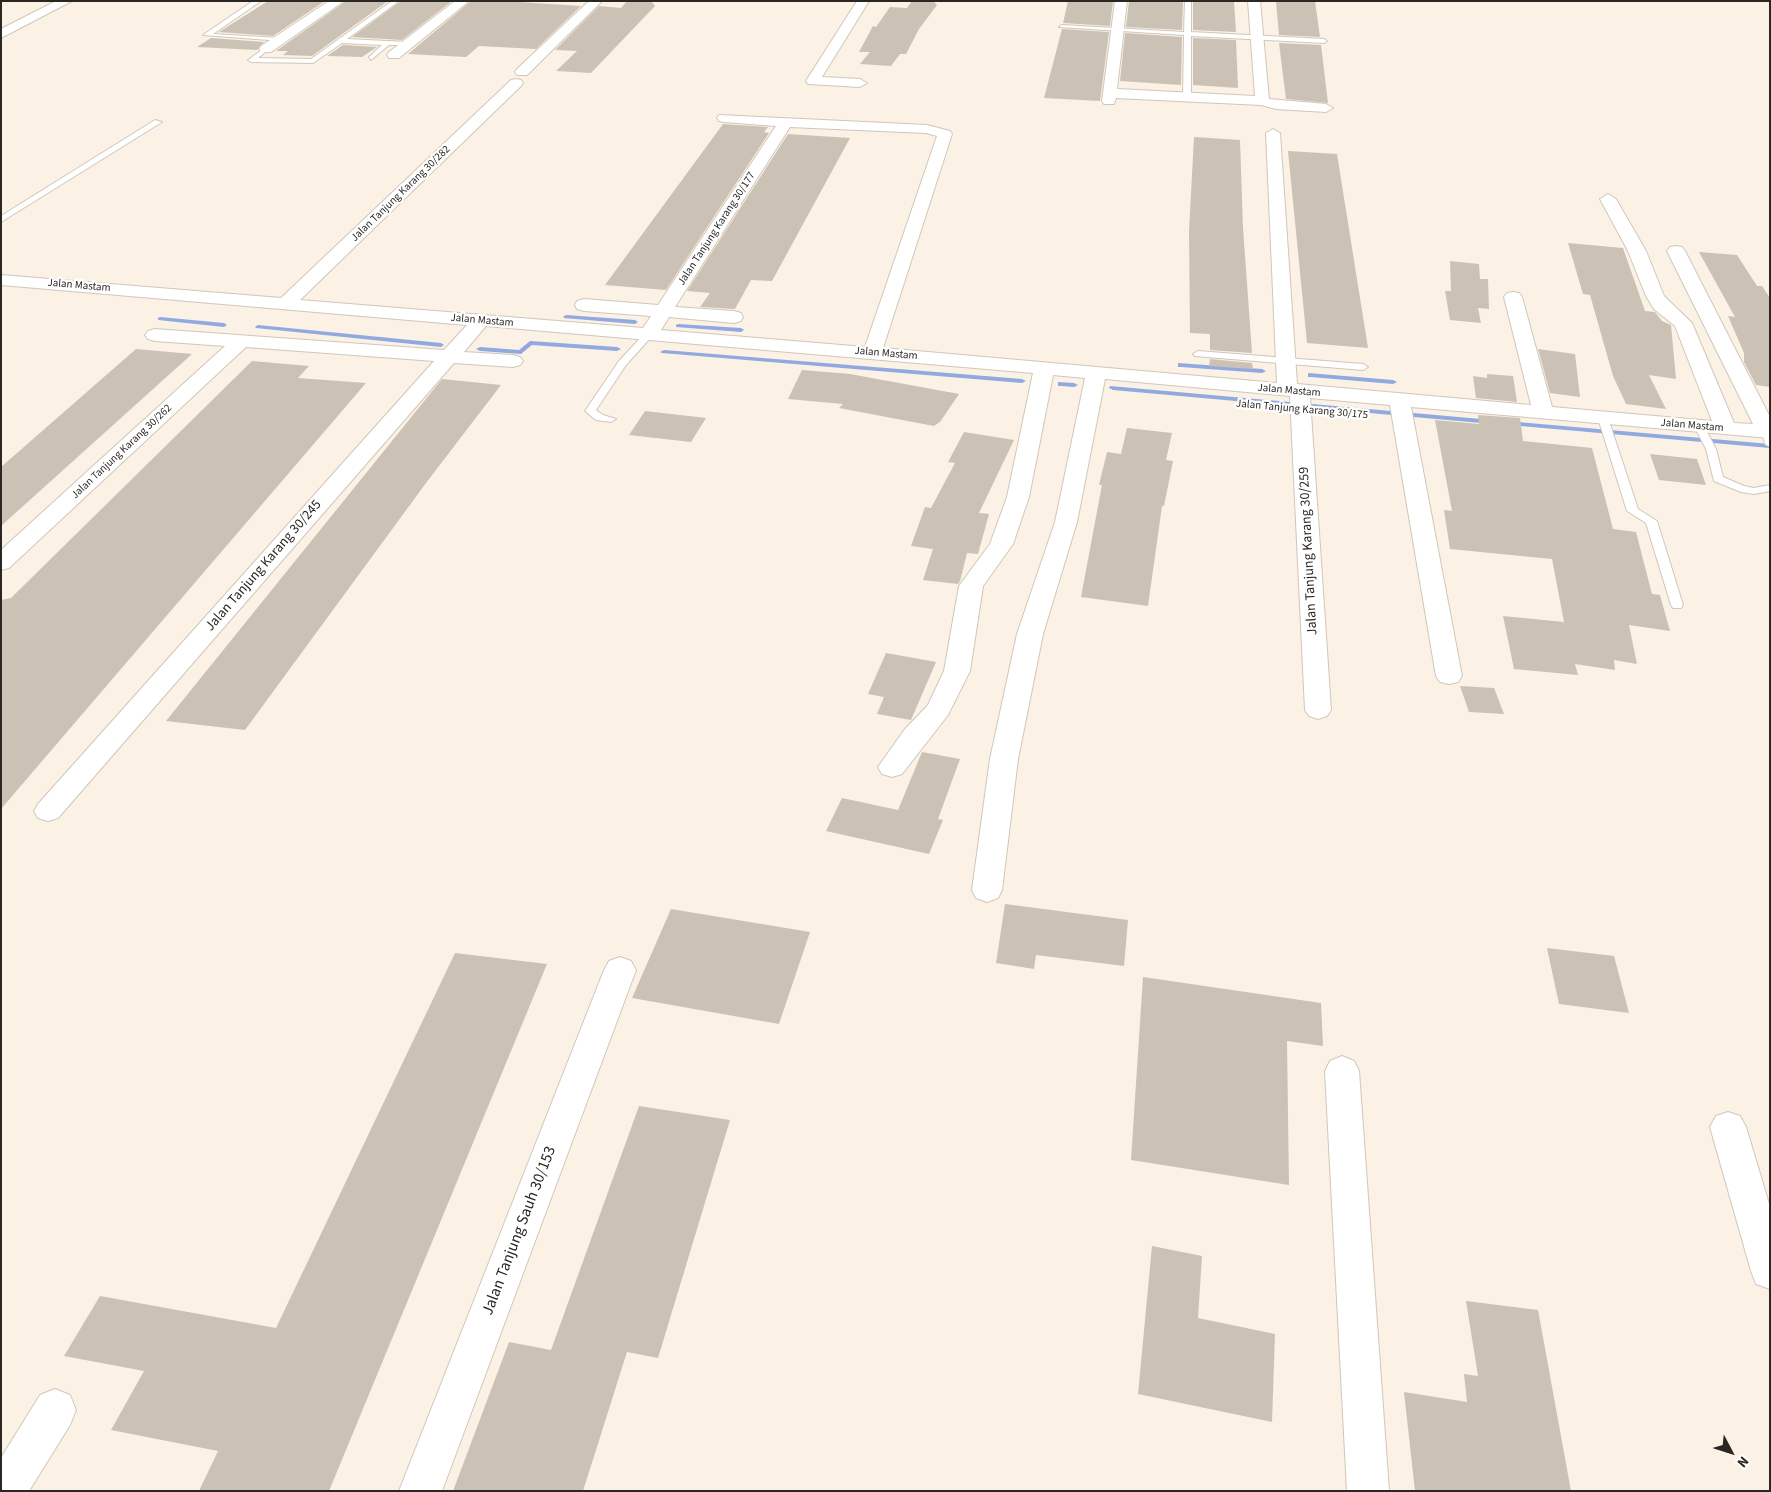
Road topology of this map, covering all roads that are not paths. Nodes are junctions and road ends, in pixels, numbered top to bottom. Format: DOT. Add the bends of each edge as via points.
graph roads {
  1 [pos="66,1"];
  2 [pos="258,1"];
  3 [pos="338,1"];
  4 [pos="396,1"];
  5 [pos="463,1"];
  6 [pos="596,1"];
  7 [pos="863,1"];
  8 [pos="1121,1"];
  9 [pos="1188,1"];
  10 [pos="1254,1"];
  11 [pos="1062,27"];
  12 [pos="1118,31"];
  13 [pos="1,34"];
  14 [pos="1189,34"];
  15 [pos="1256,37"];
  16 [pos="280,40"];
  17 [pos="341,41"];
  18 [pos="1324,41"];
  19 [pos="388,43"];
  20 [pos="407,44"];
  21 [pos="266,49"];
  22 [pos="394,55"];
  23 [pos="371,58"];
  24 [pos="860,84"];
  25 [pos="1187,97"];
  26 [pos="1264,102"];
  27 [pos="1326,108"];
  28 [pos="724,118"];
  29 [pos="158,122"];
  30 [pos="785,122"];
  31 [pos="1273,133"];
  32 [pos="1608,198"];
  33 [pos="1,220"];
  34 [pos="1676,251"];
  35 [pos="1,280"];
  36 [pos="1513,297"];
  37 [pos="285,304"];
  38 [pos="584,305"];
  39 [pos="664,311"];
  40 [pos="734,317"];
  41 [pos="480,321"];
  42 [pos="155,335"];
  43 [pos="648,336"];
  44 [pos="242,341"];
  45 [pos="872,353"];
  46 [pos="1198,354"];
  47 [pos="449,355"];
  48 [pos="513,361"];
  49 [pos="1286,361"];
  50 [pos="1363,367"];
  51 [pos="1044,370"];
  52 [pos="1096,374"];
  53 [pos="1298,403"];
  54 [pos="1394,413"];
  55 [pos="1543,413"];
  56 [pos="611,419"];
  57 [pos="1604,422"];
  58 [pos="1726,429"];
  59 [pos="1701,430"];
  60 [pos="1768,437"];
  61 [pos="1770,488"];
  62 [pos="1,563"];
  63 [pos="1677,605"];
  64 [pos="1449,676"];
  65 [pos="1318,710"];
  66 [pos="892,767"];
  67 [pos="48,811"];
  68 [pos="986,890"];
  69 [pos="620,970"];
  70 [pos="1342,1071"];
  71 [pos="1728,1127"];
  72 [pos="1770,1271"];
  73 [pos="55,1410"];
  74 [pos="5,1491"];
  75 [pos="420,1491"];
  76 [pos="1368,1491"];
  1 -- 13 [label="street"];
  2 -- 16 [label="lane" via="206,36"];
  3 -- 16 [label="street"];
  4 -- 17 [label="lane"];
  5 -- 20 [label="street"];
  6 -- 37 [label="street, Jalan Tanjung Karang 30/282"];
  7 -- 24 [label="street" via="813,81"];
  8 -- 12 [label="street"];
  9 -- 14 [label="lane"];
  10 -- 15 [label="street"];
  11 -- 12 [label="lane"];
  12 -- 14 [label="lane"];
  12 -- 25 [label="street" via="1110,97"];
  14 -- 15 [label="lane"];
  14 -- 25 [label="lane"];
  15 -- 18 [label="lane"];
  15 -- 26 [label="street"];
  16 -- 21 [label="street"];
  17 -- 19 [label="lane"];
  17 -- 21 [label="lane" via="314,61 251,60"];
  19 -- 20 [label="lane"];
  19 -- 23 [label="lane"];
  20 -- 22 [label="street"];
  25 -- 26 [label="street"];
  26 -- 27 [label="street"];
  28 -- 30 [label="street"];
  29 -- 33 [label="lane"];
  30 -- 39 [label="street, Jalan Tanjung Karang 30/177"];
  30 -- 45 [label="street" via="927,129 945,134"];
  31 -- 49 [label="street, Jalan Tanjung Karang 30/259"];
  32 -- 58 [label="street" via="1637,251 1655,296 1661,305 1683,322"];
  34 -- 60 [label="street"];
  35 -- 37 [label="street, Jalan Mastam"];
  36 -- 55 [label="street"];
  37 -- 41 [label="street, Jalan Mastam"];
  38 -- 39 [label="street"];
  39 -- 40 [label="street"];
  39 -- 43 [label="street, Jalan Tanjung Karang 30/177"];
  41 -- 43 [label="street, Jalan Mastam"];
  41 -- 47 [label="street, Jalan Tanjung Karang 30/245"];
  42 -- 44 [label="street"];
  43 -- 45 [label="street, Jalan Mastam"];
  43 -- 56 [label="lane" via="622,363 590,411 600,418"];
  44 -- 47 [label="street"];
  44 -- 62 [label="street, Jalan Tanjung Karang 30/262"];
  45 -- 51 [label="street, Jalan Mastam"];
  46 -- 49 [label="lane"];
  47 -- 48 [label="street"];
  47 -- 67 [label="street, Jalan Tanjung Karang 30/245"];
  49 -- 50 [label="lane"];
  49 -- 53 [label="street, Jalan Tanjung Karang 30/259"];
  51 -- 52 [label="street, Jalan Mastam"];
  51 -- 66 [label="street" via="1018,497 1001,544 971,586 957,671 939,709"];
  52 -- 53 [label="street, Jalan Mastam"];
  52 -- 68 [label="street" via="1066,522 1030,634 1008,739"];
  53 -- 54 [label="street, Jalan Mastam"];
  53 -- 65 [label="street, Jalan Tanjung Karang 30/259"];
  54 -- 55 [label="street, Jalan Mastam"];
  54 -- 64 [label="street"];
  55 -- 57 [label="street, Jalan Mastam"];
  57 -- 59 [label="street, Jalan Mastam"];
  57 -- 63 [label="lane" via="1633,512 1651,521"];
  58 -- 59 [label="street, Jalan Mastam"];
  58 -- 60 [label="street, Jalan Mastam"];
  59 -- 61 [label="lane" via="1711,449 1718,479 1741,489"];
  69 -- 75 [label="street, Jalan Tanjung Sauh 30/153"];
  70 -- 76 [label="street"];
  71 -- 72 [label="street"];
  73 -- 74 [label="street"];
}
